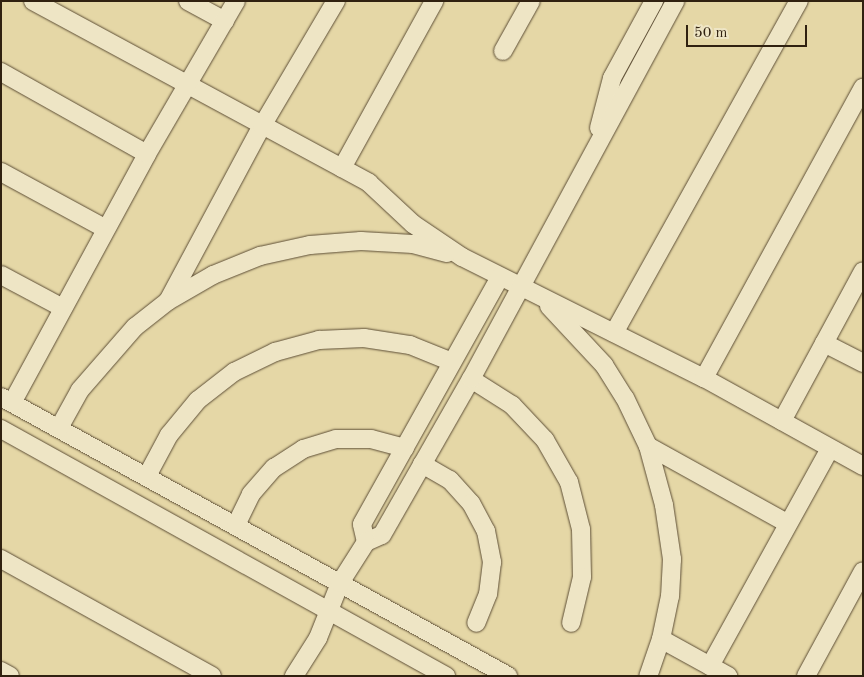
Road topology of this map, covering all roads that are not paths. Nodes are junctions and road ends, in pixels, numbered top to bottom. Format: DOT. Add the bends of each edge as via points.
graph roads {
  1 [pos="34,1"];
  2 [pos="188,1"];
  3 [pos="236,1"];
  4 [pos="336,1"];
  5 [pos="434,1"];
  6 [pos="531,1"];
  7 [pos="654,1"];
  8 [pos="675,1"];
  9 [pos="799,1"];
  10 [pos="225,22"];
  11 [pos="503,51"];
  12 [pos="1,72"];
  13 [pos="187,86"];
  14 [pos="863,88"];
  15 [pos="262,126"];
  16 [pos="596,144"];
  17 [pos="147,154"];
  18 [pos="342,168"];
  19 [pos="1,172"];
  20 [pos="106,229"];
  21 [pos="462,257"];
  22 [pos="863,271"];
  23 [pos="1,275"];
  24 [pos="500,276"];
  25 [pos="522,288"];
  26 [pos="540,297"];
  27 [pos="168,301"];
  28 [pos="63,308"];
  29 [pos="614,333"];
  30 [pos="824,342"];
  31 [pos="452,362"];
  32 [pos="863,363"];
  33 [pos="704,378"];
  34 [pos="472,379"];
  35 [pos="7,400"];
  36 [pos="782,422"];
  37 [pos="59,428"];
  38 [pos="1,429"];
  39 [pos="648,446"];
  40 [pos="405,448"];
  41 [pos="830,448"];
  42 [pos="422,464"];
  43 [pos="863,466"];
  44 [pos="147,476"];
  45 [pos="787,523"];
  46 [pos="236,525"];
  47 [pos="366,542"];
  48 [pos="1,559"];
  49 [pos="863,571"];
  50 [pos="340,583"];
  51 [pos="330,610"];
  52 [pos="476,623"];
  53 [pos="572,623"];
  54 [pos="662,639"];
  55 [pos="710,666"];
  56 [pos="1,671"];
  57 [pos="10,676"];
  58 [pos="212,676"];
  59 [pos="294,676"];
  60 [pos="446,676"];
  61 [pos="508,676"];
  62 [pos="648,676"];
  63 [pos="728,676"];
  64 [pos="806,676"];
  1 -- 13 [label="street"];
  2 -- 10 [label="street"];
  3 -- 10 [label="street"];
  4 -- 15 [label="street"];
  5 -- 18 [label="street"];
  6 -- 11 [label="street"];
  7 -- 16 [label="street" via="612,78"];
  8 -- 16 [label="street"];
  9 -- 29 [label="street"];
  10 -- 13 [label="street"];
  12 -- 17 [label="street"];
  13 -- 15 [label="street"];
  13 -- 17 [label="street"];
  14 -- 33 [label="street"];
  15 -- 18 [label="street"];
  15 -- 27 [label="street"];
  16 -- 25 [label="street"];
  17 -- 20 [label="street"];
  18 -- 21 [label="street" via="369,183 413,224"];
  19 -- 20 [label="street"];
  20 -- 28 [label="street"];
  21 -- 24 [label="street"];
  21 -- 27 [label="street" via="412,244 361,241 310,245 260,256 220,272"];
  22 -- 30 [label="street"];
  23 -- 28 [label="street"];
  24 -- 25 [label="street"];
  24 -- 31 [label="street"];
  25 -- 26 [label="street"];
  25 -- 34 [label="street"];
  26 -- 29 [label="street"];
  26 -- 39 [label="street" via="604,365"];
  27 -- 37 [label="street" via="106,357 80,390"];
  28 -- 35 [label="street"];
  29 -- 33 [label="street"];
  30 -- 32 [label="street"];
  30 -- 36 [label="street"];
  31 -- 40 [label="street"];
  31 -- 44 [label="street" via="410,345 364,338 319,340 274,352 234,372 198,400 169,435"];
  33 -- 36 [label="street"];
  34 -- 42 [label="street"];
  34 -- 53 [label="street" via="512,405 545,440 569,482 581,528 582,576"];
  35 -- 37 [label="street"];
  36 -- 41 [label="street"];
  37 -- 44 [label="street"];
  38 -- 51 [label="street"];
  39 -- 45 [label="street"];
  39 -- 54 [label="street" via="664,505 672,560"];
  40 -- 46 [label="street" via="371,439 336,439 303,449 274,468 251,494"];
  40 -- 47 [label="street" via="362,524"];
  41 -- 43 [label="street"];
  41 -- 45 [label="street"];
  42 -- 47 [label="street" via="382,535"];
  42 -- 52 [label="street" via="450,480 471,503 486,531 491,570 488,594"];
  44 -- 46 [label="street"];
  45 -- 55 [label="street"];
  46 -- 50 [label="street"];
  47 -- 50 [label="street"];
  48 -- 58 [label="street"];
  49 -- 64 [label="street"];
  50 -- 51 [label="street"];
  50 -- 61 [label="street"];
  51 -- 59 [label="street"];
  51 -- 60 [label="street"];
  54 -- 55 [label="street"];
  54 -- 62 [label="street"];
  55 -- 63 [label="street"];
  56 -- 57 [label="street"];
}
